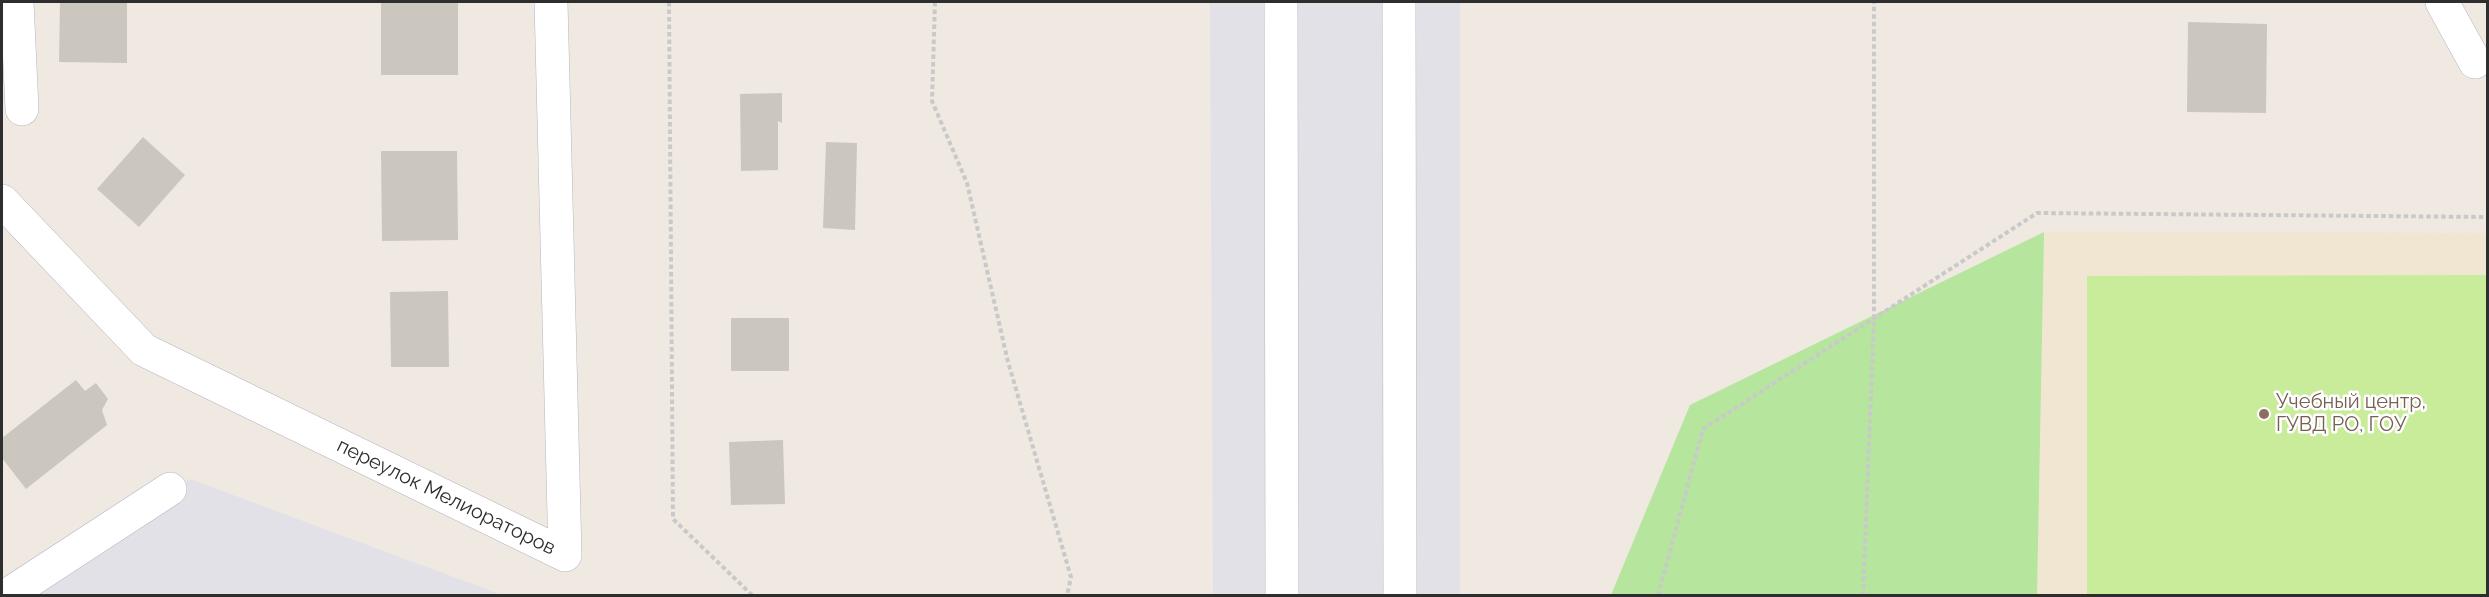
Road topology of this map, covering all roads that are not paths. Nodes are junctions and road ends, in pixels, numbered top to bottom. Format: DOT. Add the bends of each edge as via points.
graph roads {
  1 [pos="17,2"];
  2 [pos="551,2"];
  3 [pos="1281,2"];
  4 [pos="1399,2"];
  5 [pos="2442,2"];
  6 [pos="2475,62"];
  7 [pos="22,109"];
  8 [pos="2,201"];
  9 [pos="170,489"];
  10 [pos="6,596"];
  11 [pos="1282,596"];
  12 [pos="1400,596"];
  1 -- 7 [label="street"];
  2 -- 8 [label="street, переулок Мелиораторов" via="565,555 144,350"];
  3 -- 11 [label="street"];
  4 -- 12 [label="street"];
  5 -- 6 [label="street"];
  9 -- 10 [label="street"];
}
